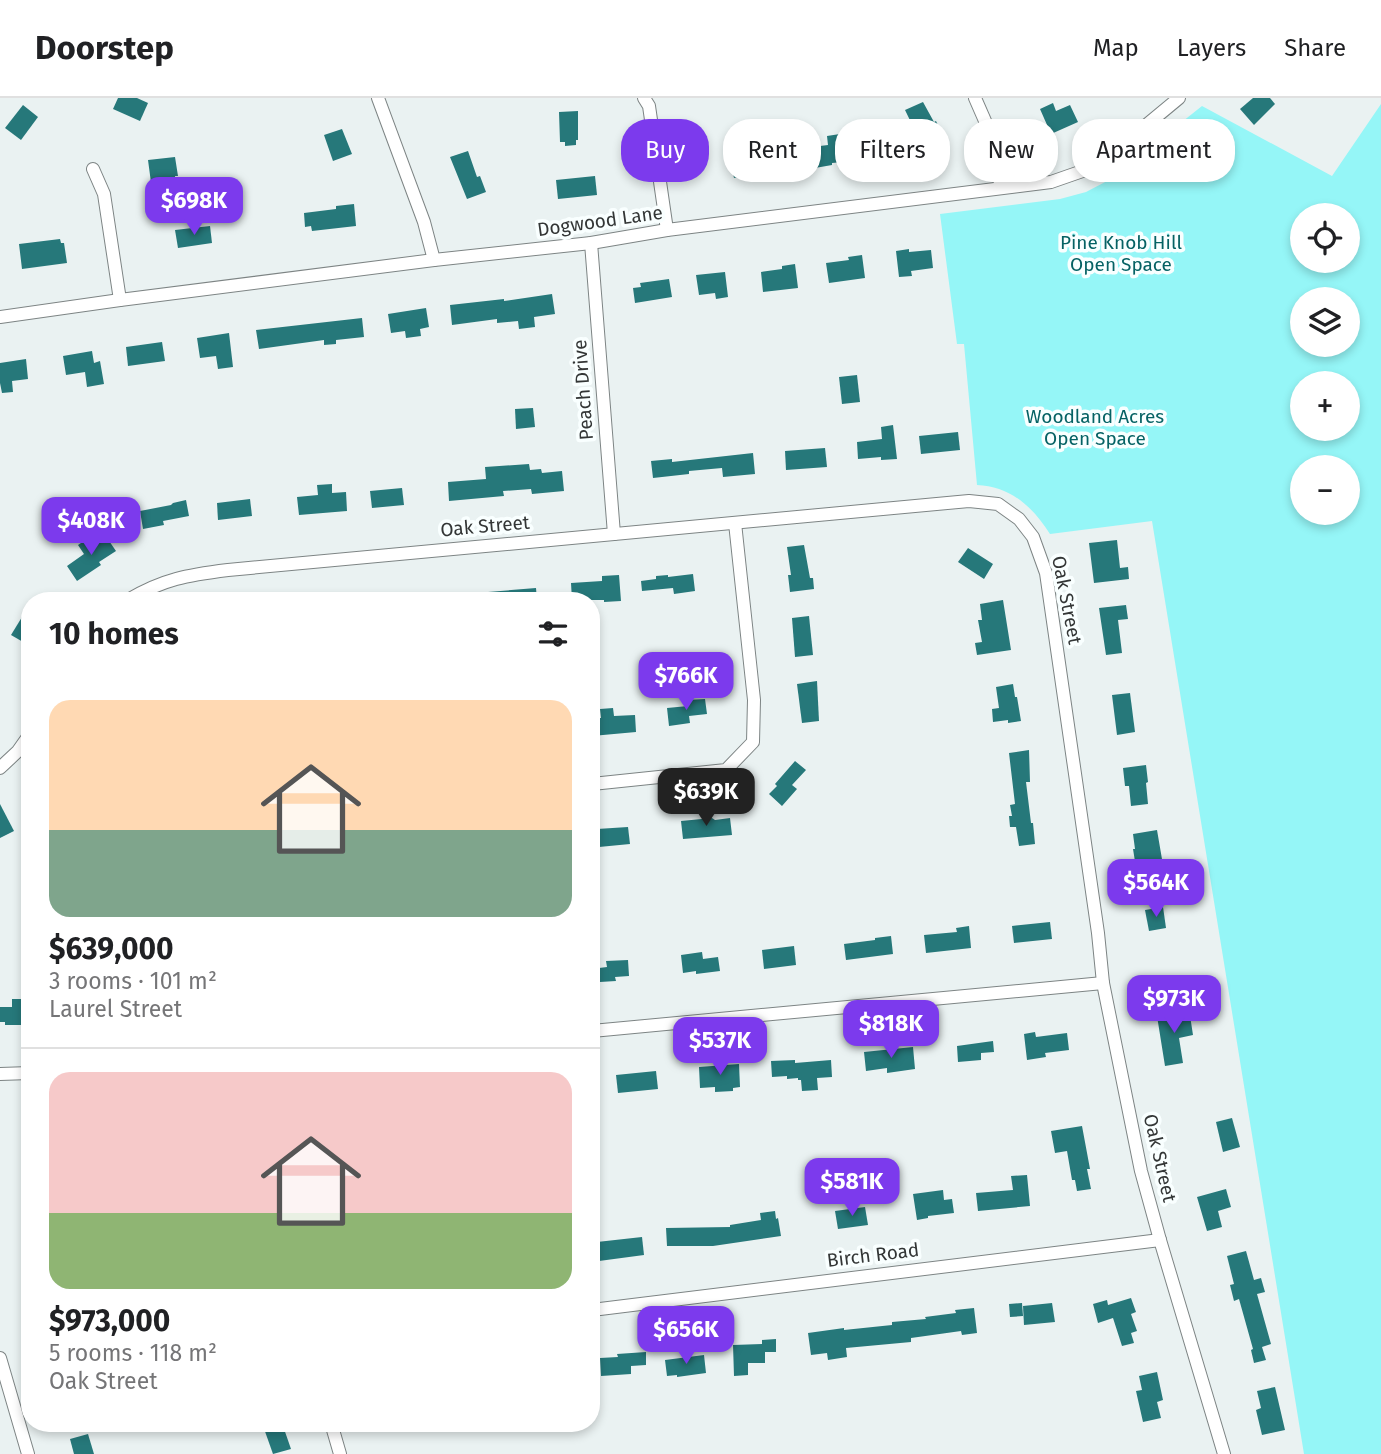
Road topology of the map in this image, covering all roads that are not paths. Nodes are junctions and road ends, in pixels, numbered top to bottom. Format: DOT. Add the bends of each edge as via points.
graph roads {
  1 [pos="378,98"];
  2 [pos="644,98"];
  3 [pos="975,98"];
  4 [pos="1179,98"];
  5 [pos="93,169"];
  6 [pos="1001,188"];
  7 [pos="667,230"];
  8 [pos="591,243"];
  9 [pos="434,260"];
  10 [pos="120,300"];
  11 [pos="0,317"];
  12 [pos="735,523"];
  13 [pos="614,534"];
  14 [pos="141,592"];
  15 [pos="21,747"];
  16 [pos="0,768"];
  17 [pos="600,783"];
  18 [pos="1103,983"];
  19 [pos="600,1030"];
  20 [pos="21,1073"];
  21 [pos="0,1074"];
  22 [pos="1160,1240"];
  23 [pos="600,1309"];
  24 [pos="0,1358"];
  25 [pos="21,1430"];
  26 [pos="22,1432"];
  27 [pos="334,1432"];
  28 [pos="28,1454"];
  29 [pos="340,1454"];
  30 [pos="1224,1454"];
  1 -- 9 [label="street"];
  2 -- 7 [label="street" via="649,106"];
  3 -- 6 [label="street" via="989,130"];
  4 -- 6 [label="street, Dogwood Lane" via="1097,166 1051,182"];
  5 -- 10 [label="street" via="104,194"];
  6 -- 7 [label="street, Dogwood Lane"];
  7 -- 8 [label="street, Dogwood Lane"];
  8 -- 9 [label="street, Dogwood Lane"];
  8 -- 13 [label="street, Peach Drive"];
  9 -- 10 [label="street, Dogwood Lane"];
  10 -- 11 [label="street, Dogwood Lane"];
  12 -- 13 [label="street, Oak Street"];
  12 -- 17 [label="street" via="754,700 753,742 726,770"];
  12 -- 18 [label="street, Oak Street" via="969,501 998,504 1019,519 1033,537 1046,573"];
  13 -- 14 [label="street, Oak Street" via="206,573"];
  15 -- 16 [label="street"];
  18 -- 19 [label="street"];
  18 -- 22 [label="street, Oak Street" via="1141,1171"];
  20 -- 21 [label="street"];
  22 -- 23 [label="street, Birch Road"];
  22 -- 30 [label="street, Oak Street"];
  24 -- 25 [label="street"];
  26 -- 28 [label="street"];
  27 -- 29 [label="street"];
}
